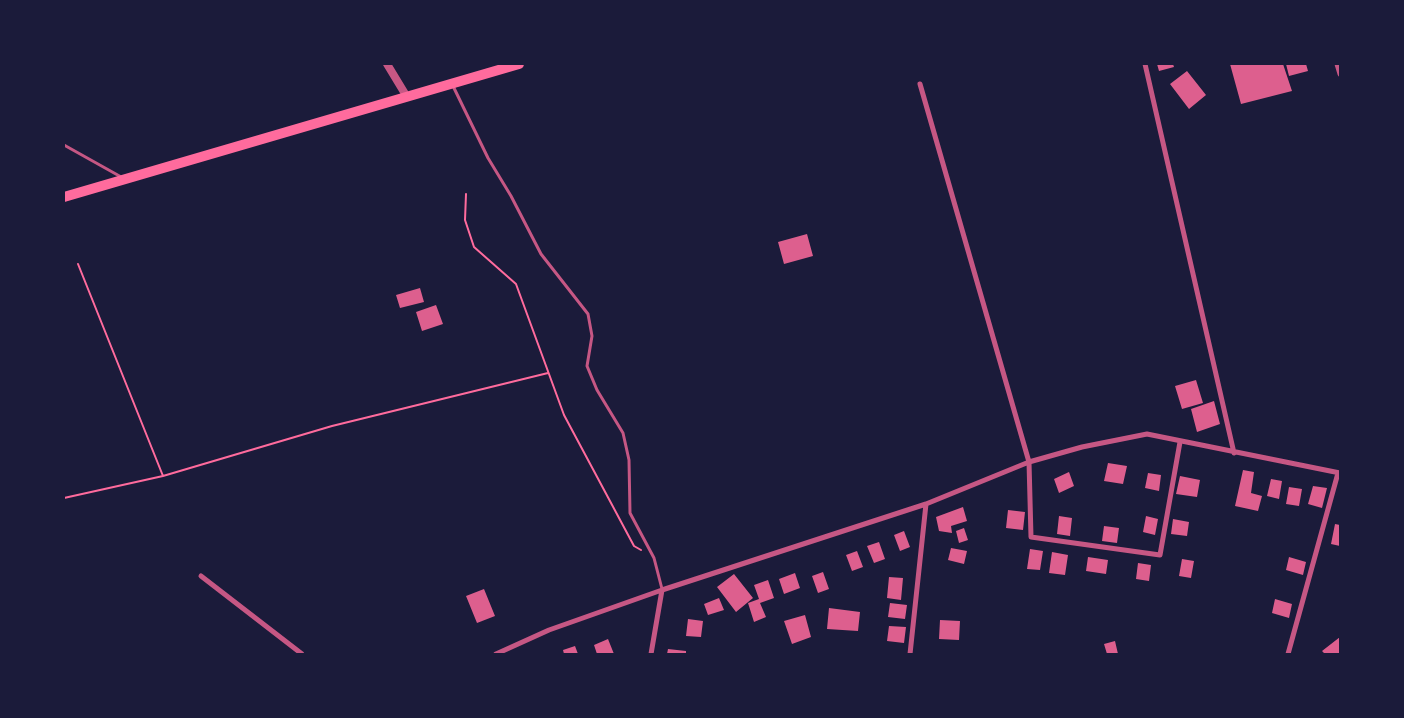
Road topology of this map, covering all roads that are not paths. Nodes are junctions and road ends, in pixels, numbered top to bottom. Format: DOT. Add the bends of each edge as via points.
graph roads {
  1 [pos="387,64"];
  2 [pos="519,64"];
  3 [pos="1146,64"];
  4 [pos="1337,64"];
  5 [pos="1340,74"];
  6 [pos="452,84"];
  7 [pos="920,84"];
  8 [pos="407,97"];
  9 [pos="64,145"];
  10 [pos="126,179"];
  11 [pos="64,197"];
  12 [pos="1180,442"];
  13 [pos="1234,452"];
  14 [pos="1029,462"];
  15 [pos="1339,473"];
  16 [pos="926,504"];
  17 [pos="201,576"];
  18 [pos="662,590"];
  19 [pos="302,654"];
  20 [pos="496,654"];
  21 [pos="651,654"];
  22 [pos="910,654"];
  23 [pos="1288,654"];
  1 -- 8 [label="street"];
  2 -- 6 [label="highway"];
  3 -- 13 [label="street"];
  4 -- 5 [label="street"];
  6 -- 8 [label="highway"];
  6 -- 18 [label="lane" via="541,254 588,314 592,336 587,366 622,433 629,460 630,513 654,558"];
  7 -- 14 [label="street"];
  8 -- 10 [label="highway"];
  9 -- 10 [label="lane"];
  10 -- 11 [label="highway"];
  12 -- 13 [label="street"];
  12 -- 14 [label="street" via="1147,434"];
  12 -- 14 [label="street" via="1160,555 1031,537"];
  13 -- 15 [label="street"];
  14 -- 16 [label="street"];
  15 -- 23 [label="street"];
  16 -- 18 [label="street"];
  16 -- 22 [label="street"];
  17 -- 19 [label="street"];
  18 -- 20 [label="street" via="549,630"];
  18 -- 21 [label="street"];
}
